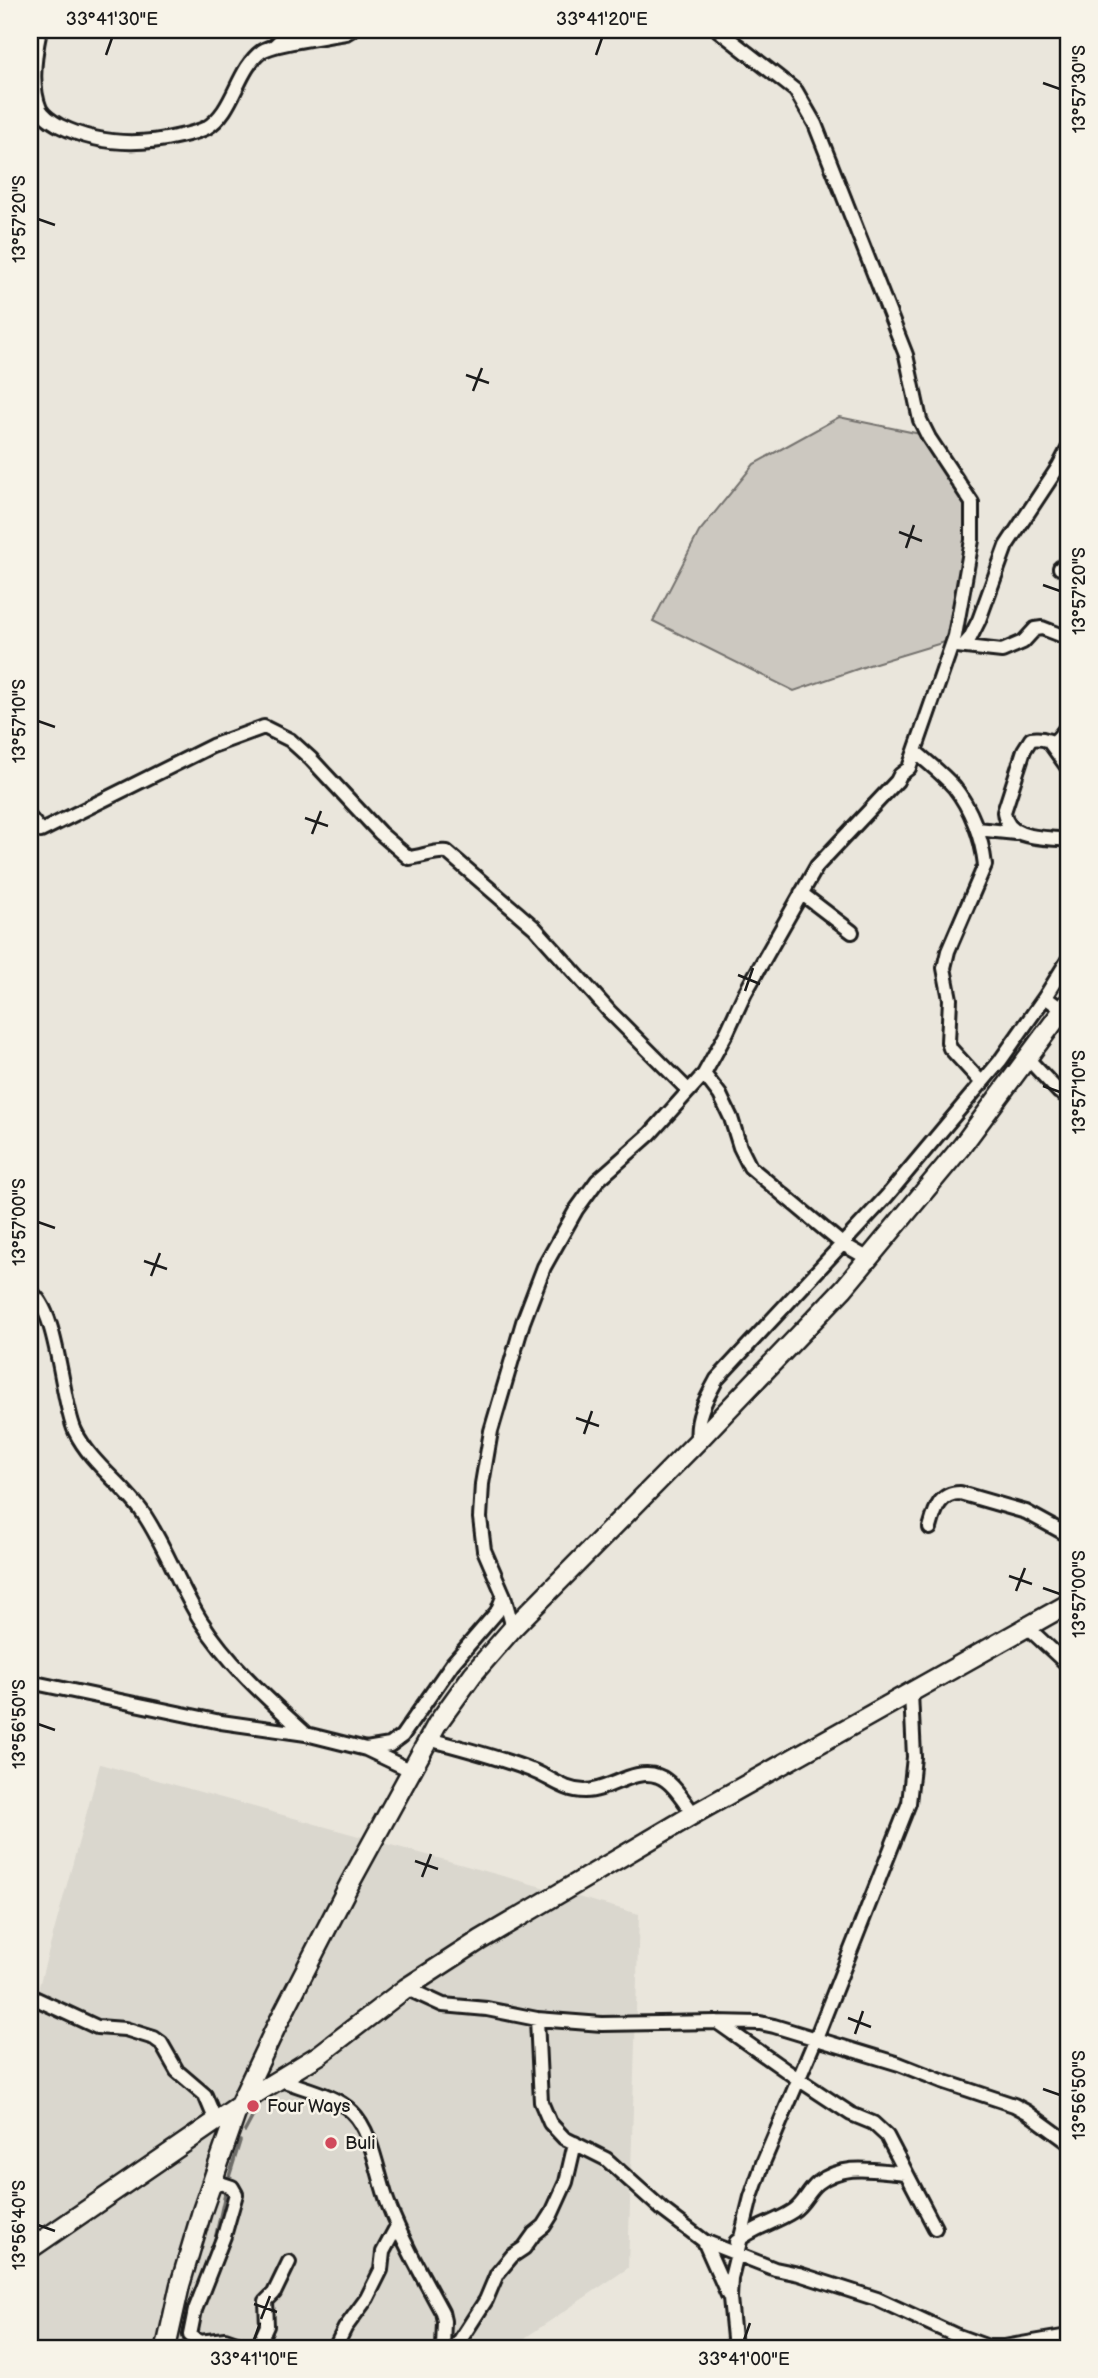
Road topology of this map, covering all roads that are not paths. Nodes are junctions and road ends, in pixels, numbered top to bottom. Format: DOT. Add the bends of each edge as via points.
graph roads {
  1 [pos="40,30"];
  2 [pos="291,30"];
  3 [pos="351,30"];
  4 [pos="718,30"];
  5 [pos="274,46"];
  6 [pos="1067,452"];
  7 [pos="1068,638"];
  8 [pos="957,646"];
  9 [pos="1068,725"];
  10 [pos="1050,743"];
  11 [pos="916,752"];
  12 [pos="1068,768"];
  13 [pos="30,818"];
  14 [pos="977,829"];
  15 [pos="1019,833"];
  16 [pos="1068,840"];
  17 [pos="801,893"];
  18 [pos="852,932"];
  19 [pos="1068,960"];
  20 [pos="1045,998"];
  21 [pos="1065,1006"];
  22 [pos="1028,1059"];
  23 [pos="704,1074"];
  24 [pos="982,1083"];
  25 [pos="689,1091"];
  26 [pos="1068,1097"];
  27 [pos="841,1243"];
  28 [pos="869,1259"];
  29 [pos="30,1292"];
  30 [pos="698,1441"];
  31 [pos="930,1528"];
  32 [pos="1068,1535"];
  33 [pos="503,1596"];
  34 [pos="1068,1604"];
  35 [pos="1027,1627"];
  36 [pos="513,1628"];
  37 [pos="1068,1665"];
  38 [pos="30,1682"];
  39 [pos="911,1693"];
  40 [pos="306,1734"];
  41 [pos="428,1739"];
  42 [pos="366,1749"];
  43 [pos="410,1770"];
  44 [pos="694,1814"];
  45 [pos="406,1988"];
  46 [pos="30,1996"];
  47 [pos="537,2019"];
  48 [pos="716,2022"];
  49 [pos="816,2038"];
  50 [pos="279,2079"];
  51 [pos="797,2079"];
  52 [pos="239,2105"];
  53 [pos="216,2121"];
  54 [pos="1068,2142"];
  55 [pos="575,2143"];
  56 [pos="906,2173"];
  57 [pos="211,2180"];
  58 [pos="397,2226"];
  59 [pos="935,2228"];
  60 [pos="740,2238"];
  61 [pos="710,2243"];
  62 [pos="30,2249"];
  63 [pos="736,2254"];
  64 [pos="289,2262"];
  65 [pos="730,2298"];
  66 [pos="1068,2336"];
  67 [pos="166,2348"];
  68 [pos="251,2348"];
  69 [pos="257,2348"];
  70 [pos="335,2348"];
  71 [pos="443,2348"];
  72 [pos="455,2348"];
  73 [pos="735,2348"];
  1 -- 5 [label="street" via="34,76 44,116 87,137 127,143 161,141 205,128 219,117 253,62"];
  2 -- 5 [label="street"];
  3 -- 5 [label="street"];
  4 -- 8 [label="street" via="796,91 815,124 906,355 920,420 972,503 972,540"];
  6 -- 8 [label="street" via="1006,546 970,638"];
  7 -- 8 [label="street" via="1042,628 1002,651"];
  8 -- 11 [label="street"];
  9 -- 10 [label="street" via="1057,741"];
  10 -- 12 [label="street"];
  10 -- 15 [label="street" via="1031,739 1017,770 1004,811 1005,822"];
  11 -- 14 [label="street" via="954,787"];
  11 -- 17 [label="street" via="909,768 817,866"];
  13 -- 25 [label="street" via="41,831 212,746 264,727 290,740 409,858 447,852 535,928"];
  14 -- 15 [label="street"];
  14 -- 24 [label="street" via="985,865 944,968 950,999 948,1042"];
  15 -- 16 [label="street"];
  17 -- 18 [label="street"];
  17 -- 23 [label="street"];
  19 -- 20 [label="street"];
  20 -- 21 [label="street"];
  20 -- 24 [label="street"];
  21 -- 22 [label="main road"];
  22 -- 26 [label="street"];
  22 -- 28 [label="main road"];
  23 -- 25 [label="street"];
  23 -- 27 [label="street" via="720,1095 750,1167"];
  24 -- 27 [label="street"];
  25 -- 33 [label="street" via="597,1181 564,1230 531,1298 491,1431 482,1484 484,1550"];
  27 -- 28 [label="street"];
  27 -- 30 [label="street" via="718,1379 696,1426"];
  28 -- 30 [label="main road"];
  29 -- 40 [label="street" via="41,1302 48,1322 75,1431 160,1539 214,1640"];
  30 -- 36 [label="main road"];
  31 -- 32 [label="street" via="941,1500 960,1493 1026,1512"];
  33 -- 36 [label="street"];
  33 -- 42 [label="street" via="497,1612 452,1664 402,1736 390,1745"];
  34 -- 35 [label="main road"];
  35 -- 37 [label="street"];
  35 -- 39 [label="main road"];
  36 -- 41 [label="main road" via="473,1674"];
  38 -- 40 [label="street" via="221,1722"];
  39 -- 44 [label="main road"];
  39 -- 49 [label="street" via="914,1757 909,1803"];
  40 -- 42 [label="street"];
  41 -- 43 [label="main road"];
  41 -- 44 [label="street" via="533,1770 573,1790 601,1789 636,1775 657,1775"];
  42 -- 43 [label="street"];
  43 -- 52 [label="main road"];
  44 -- 45 [label="main road"];
  45 -- 47 [label="street" via="443,2005"];
  45 -- 50 [label="main road"];
  46 -- 53 [label="street" via="97,2027 154,2038 172,2066 205,2095"];
  47 -- 48 [label="street" via="602,2024"];
  47 -- 55 [label="street" via="541,2102 556,2132"];
  48 -- 49 [label="street" via="760,2023"];
  48 -- 51 [label="street"];
  49 -- 51 [label="street"];
  49 -- 54 [label="street" via="1014,2105"];
  50 -- 52 [label="main road"];
  50 -- 58 [label="street" via="354,2113 372,2150"];
  51 -- 56 [label="street" via="873,2123 887,2136"];
  51 -- 60 [label="street" via="763,2163"];
  52 -- 53 [label="main road"];
  52 -- 57 [label="main road"];
  53 -- 62 [label="main road"];
  55 -- 61 [label="street" via="606,2159 663,2210"];
  55 -- 72 [label="street" via="566,2182 551,2215 497,2274"];
  56 -- 59 [label="street"];
  56 -- 60 [label="street" via="838,2170 818,2182 796,2210"];
  57 -- 67 [label="main road"];
  57 -- 68 [label="street" via="236,2193 190,2335 199,2342 225,2339"];
  58 -- 70 [label="street" via="383,2252 382,2270"];
  58 -- 71 [label="street" via="442,2312"];
  60 -- 61 [label="street" via="727,2247"];
  60 -- 63 [label="street"];
  61 -- 63 [label="street"];
  61 -- 65 [label="street"];
  63 -- 65 [label="street"];
  63 -- 66 [label="street" via="877,2299 988,2347"];
  64 -- 69 [label="street" via="266,2301 267,2326"];
  65 -- 73 [label="street"];
}
